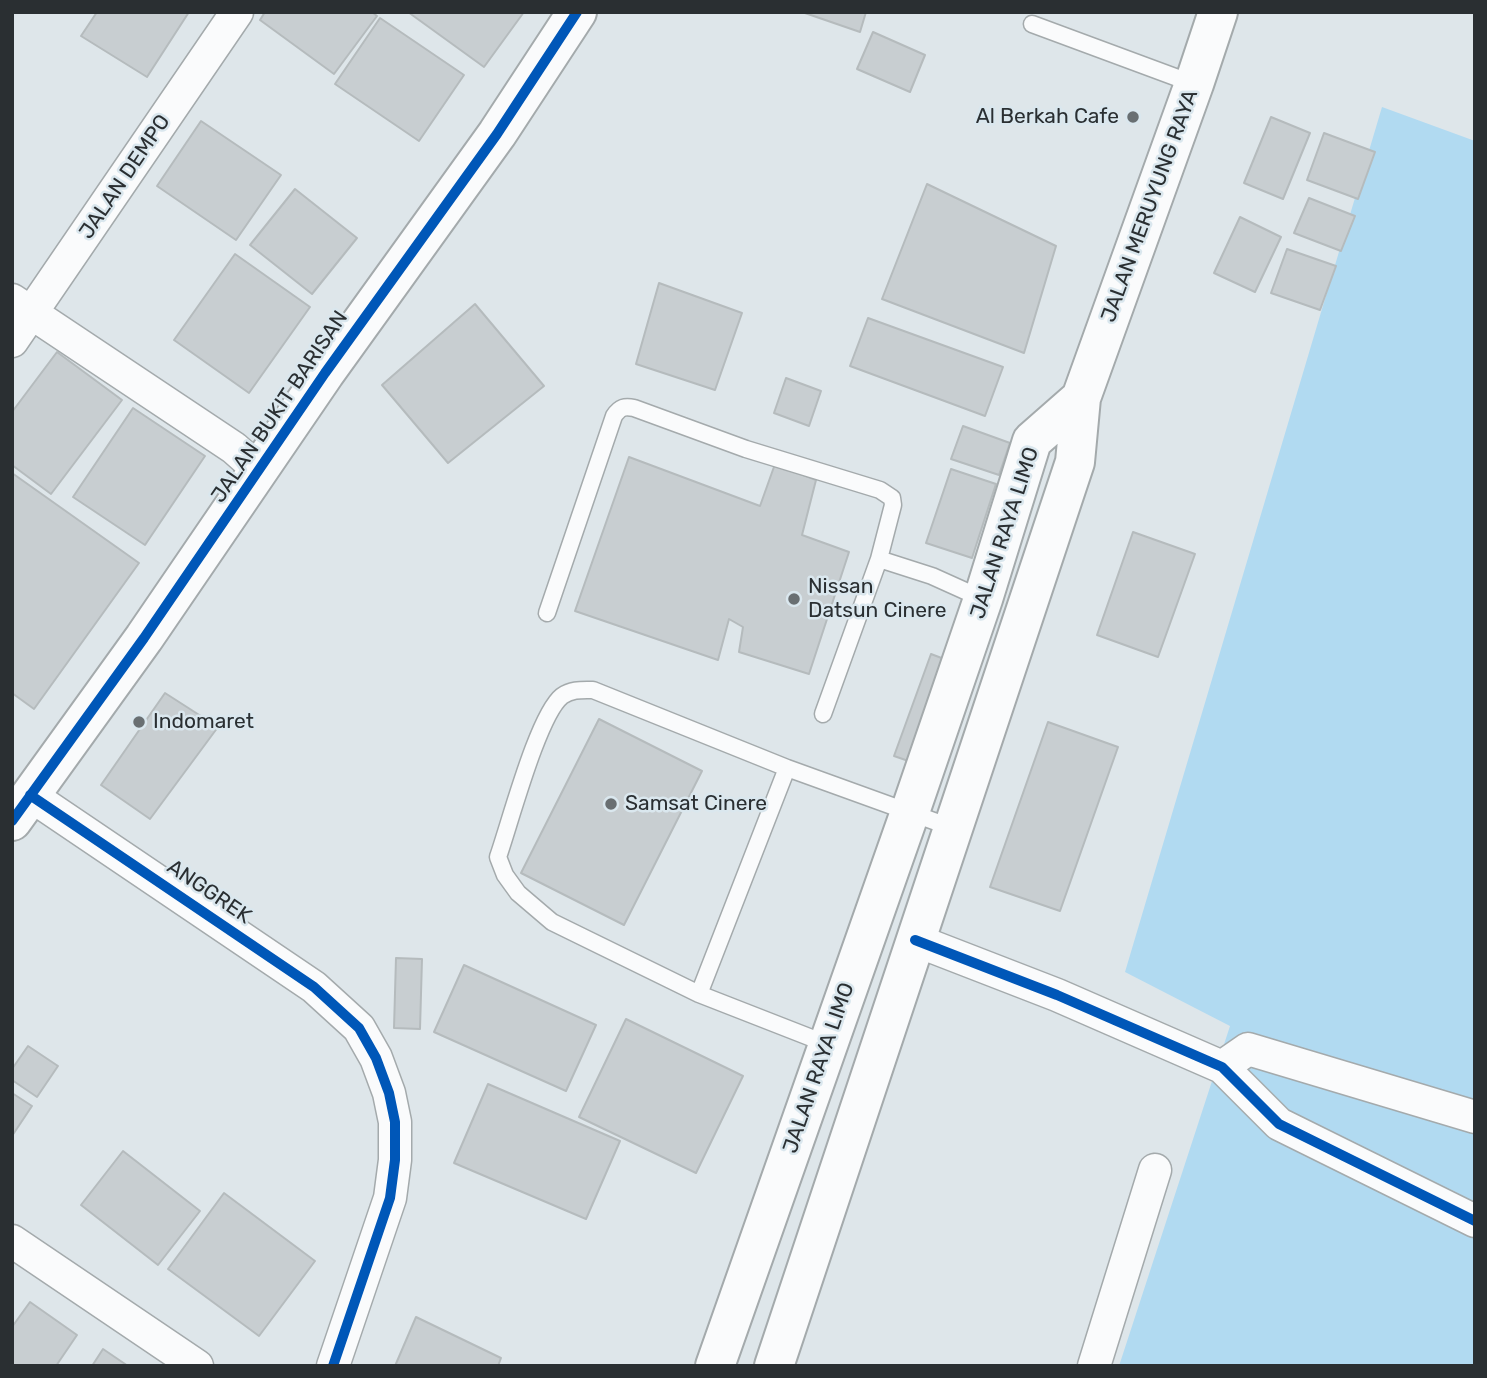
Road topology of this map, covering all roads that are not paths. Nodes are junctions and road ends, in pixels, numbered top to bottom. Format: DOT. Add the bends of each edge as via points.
graph roads {
  1 [pos="237,12"];
  2 [pos="577,12"];
  3 [pos="1218,12"];
  4 [pos="1032,24"];
  5 [pos="1194,84"];
  6 [pos="22,307"];
  7 [pos="12,341"];
  8 [pos="1081,398"];
  9 [pos="260,471"];
  10 [pos="879,559"];
  11 [pos="983,599"];
  12 [pos="547,613"];
  13 [pos="823,714"];
  14 [pos="787,768"];
  15 [pos="21,808"];
  16 [pos="910,812"];
  17 [pos="953,828"];
  18 [pos="915,940"];
  19 [pos="699,994"];
  20 [pos="830,1037"];
  21 [pos="880,1046"];
  22 [pos="1222,1067"];
  23 [pos="1475,1117"];
  24 [pos="1155,1170"];
  25 [pos="1475,1222"];
  26 [pos="12,1241"];
  27 [pos="197,1366"];
  28 [pos="333,1366"];
  29 [pos="715,1366"];
  30 [pos="774,1366"];
  31 [pos="1094,1366"];
  1 -- 6 [label="street, JALAN DEMPO"];
  2 -- 9 [label="main road, JALAN BUKIT BARISAN" via="497,134"];
  3 -- 5 [label="main road, JALAN MERUYUNG RAYA"];
  4 -- 5 [label="lane"];
  5 -- 8 [label="main road, JALAN MERUYUNG RAYA"];
  6 -- 7 [label="street, JALAN DEMPO"];
  6 -- 9 [label="street" via="233,448"];
  8 -- 11 [label="main road, JALAN RAYA LIMO" via="1032,441"];
  8 -- 17 [label="main road, JALAN RAYA LIMO" via="1075,461"];
  9 -- 15 [label="main road, JALAN BUKIT BARISAN"];
  10 -- 11 [label="lane"];
  10 -- 12 [label="lane" via="893,505 887,493 625,407 614,416"];
  10 -- 13 [label="lane"];
  11 -- 16 [label="main road, JALAN RAYA LIMO"];
  14 -- 16 [label="lane"];
  14 -- 19 [label="lane"];
  14 -- 19 [label="lane" via="593,690 576,689 562,696 540,731 498,857 505,875 518,893 552,922"];
  15 -- 28 [label="street, ANGGREK" via="314,987 359,1028 376,1058 395,1122 390,1198"];
  16 -- 17 [label="lane"];
  16 -- 20 [label="main road, JALAN RAYA LIMO"];
  17 -- 18 [label="main road, JALAN RAYA LIMO"];
  18 -- 21 [label="main road, JALAN RAYA LIMO"];
  18 -- 22 [label="street"];
  19 -- 20 [label="lane"];
  20 -- 21 [label="main road"];
  20 -- 29 [label="main road, JALAN RAYA LIMO"];
  21 -- 30 [label="main road, JALAN RAYA LIMO"];
  22 -- 23 [label="street" via="1248,1049"];
  22 -- 25 [label="street" via="1279,1124"];
  24 -- 31 [label="street"];
  26 -- 27 [label="street"];
}
